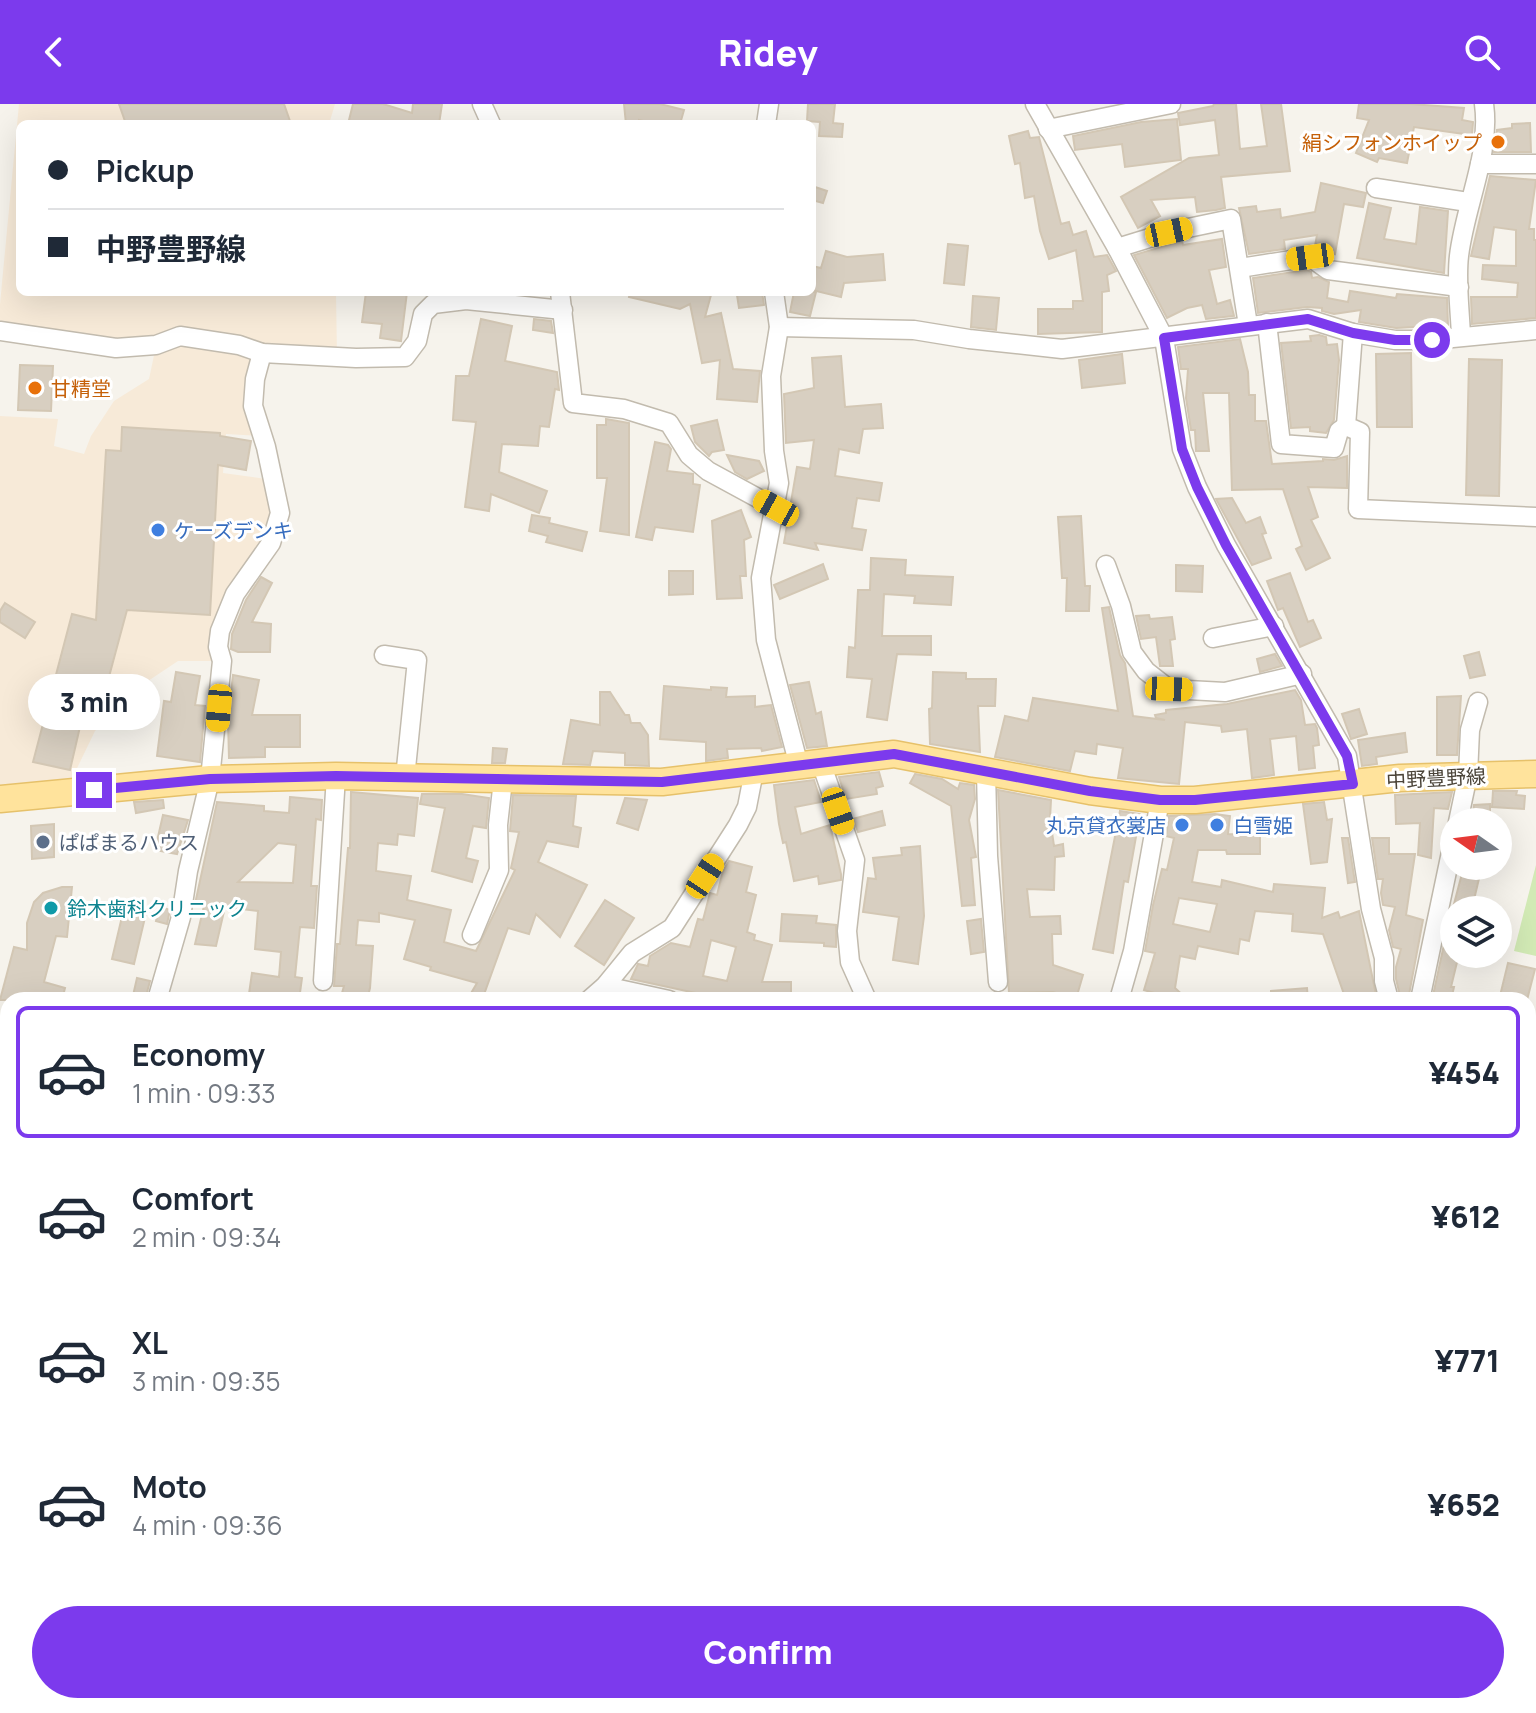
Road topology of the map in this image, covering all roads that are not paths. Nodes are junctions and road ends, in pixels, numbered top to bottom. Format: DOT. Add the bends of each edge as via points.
graph roads {
  1 [pos="1035,104"];
  2 [pos="1171,104"];
  3 [pos="1484,104"];
  4 [pos="1048,129"];
  5 [pos="1480,164"];
  6 [pos="1536,164"];
  7 [pos="1376,188"];
  8 [pos="1468,202"];
  9 [pos="1117,248"];
  10 [pos="1240,268"];
  11 [pos="1459,287"];
  12 [pos="775,296"];
  13 [pos="562,301"];
  14 [pos="1258,324"];
  15 [pos="779,327"];
  16 [pos="1536,330"];
  17 [pos="0,331"];
  18 [pos="1353,333"];
  19 [pos="1461,336"];
  20 [pos="1164,338"];
  21 [pos="262,353"];
  22 [pos="1346,426"];
  23 [pos="776,508"];
  24 [pos="1536,517"];
  25 [pos="1106,565"];
  26 [pos="1274,626"];
  27 [pos="1213,638"];
  28 [pos="384,655"];
  29 [pos="1302,674"];
  30 [pos="1478,702"];
  31 [pos="810,764"];
  32 [pos="754,771"];
  33 [pos="986,772"];
  34 [pos="1536,774"];
  35 [pos="1468,775"];
  36 [pos="336,776"];
  37 [pos="405,778"];
  38 [pos="210,779"];
  39 [pos="503,780"];
  40 [pos="1353,784"];
  41 [pos="0,799"];
  42 [pos="1160,800"];
  43 [pos="1461,808"];
  44 [pos="1445,880"];
  45 [pos="472,935"];
  46 [pos="323,981"];
  47 [pos="998,982"];
  48 [pos="605,986"];
  49 [pos="159,992"];
  50 [pos="598,992"];
  51 [pos="632,992"];
  52 [pos="863,992"];
  53 [pos="1121,992"];
  54 [pos="1387,992"];
  55 [pos="1422,992"];
  1 -- 4 [label="street"];
  2 -- 4 [label="street"];
  3 -- 5 [label="street"];
  4 -- 9 [label="street"];
  5 -- 6 [label="street"];
  5 -- 8 [label="street"];
  7 -- 8 [label="street"];
  8 -- 11 [label="street"];
  9 -- 10 [label="street" via="1231,219"];
  9 -- 20 [label="street"];
  10 -- 11 [label="street" via="1310,257 1328,270"];
  10 -- 14 [label="street"];
  11 -- 19 [label="street"];
  12 -- 15 [label="street"];
  13 -- 21 [label="street" via="433,304 423,314 417,341 405,357"];
  13 -- 23 [label="street" via="573,403 624,409 669,423 689,455 708,471"];
  14 -- 18 [label="street" via="1308,319"];
  14 -- 20 [label="street"];
  14 -- 22 [label="street" via="1281,444 1334,448"];
  15 -- 20 [label="street" via="914,330 1062,349"];
  15 -- 23 [label="street" via="771,376"];
  16 -- 19 [label="street"];
  17 -- 21 [label="street" via="116,348 156,345 180,336"];
  18 -- 19 [label="street" via="1395,340"];
  18 -- 22 [label="street"];
  20 -- 26 [label="street" via="1182,449 1226,545"];
  21 -- 38 [label="street" via="253,406 280,513 271,543 235,594 220,631 222,661"];
  22 -- 24 [label="street" via="1360,432 1358,509"];
  23 -- 31 [label="street" via="761,578 766,640"];
  25 -- 29 [label="street" via="1132,652 1169,689 1225,692"];
  26 -- 27 [label="street"];
  26 -- 29 [label="street"];
  28 -- 37 [label="street" via="417,660"];
  29 -- 40 [label="street" via="1347,756"];
  30 -- 35 [label="street" via="1470,730"];
  31 -- 32 [label="main road, 中野豊野線"];
  31 -- 33 [label="main road, 中野豊野線" via="894,754"];
  31 -- 52 [label="street" via="855,860 847,931 850,962"];
  32 -- 39 [label="main road, 中野豊野線" via="662,782"];
  32 -- 48 [label="street" via="738,825 672,928 632,953"];
  33 -- 42 [label="main road, 中野豊野線"];
  33 -- 47 [label="street"];
  34 -- 35 [label="main road, 中野豊野線"];
  35 -- 40 [label="main road, 中野豊野線"];
  35 -- 43 [label="street"];
  36 -- 37 [label="main road, 中野豊野線"];
  36 -- 38 [label="main road, 中野豊野線"];
  36 -- 46 [label="street"];
  37 -- 39 [label="main road, 中野豊野線"];
  38 -- 41 [label="main road, 中野豊野線"];
  38 -- 49 [label="street"];
  39 -- 45 [label="street" via="499,870"];
  40 -- 42 [label="main road, 中野豊野線"];
  40 -- 54 [label="street"];
  42 -- 53 [label="street"];
  44 -- 55 [label="street"];
  48 -- 50 [label="street"];
  48 -- 51 [label="street"];
}
